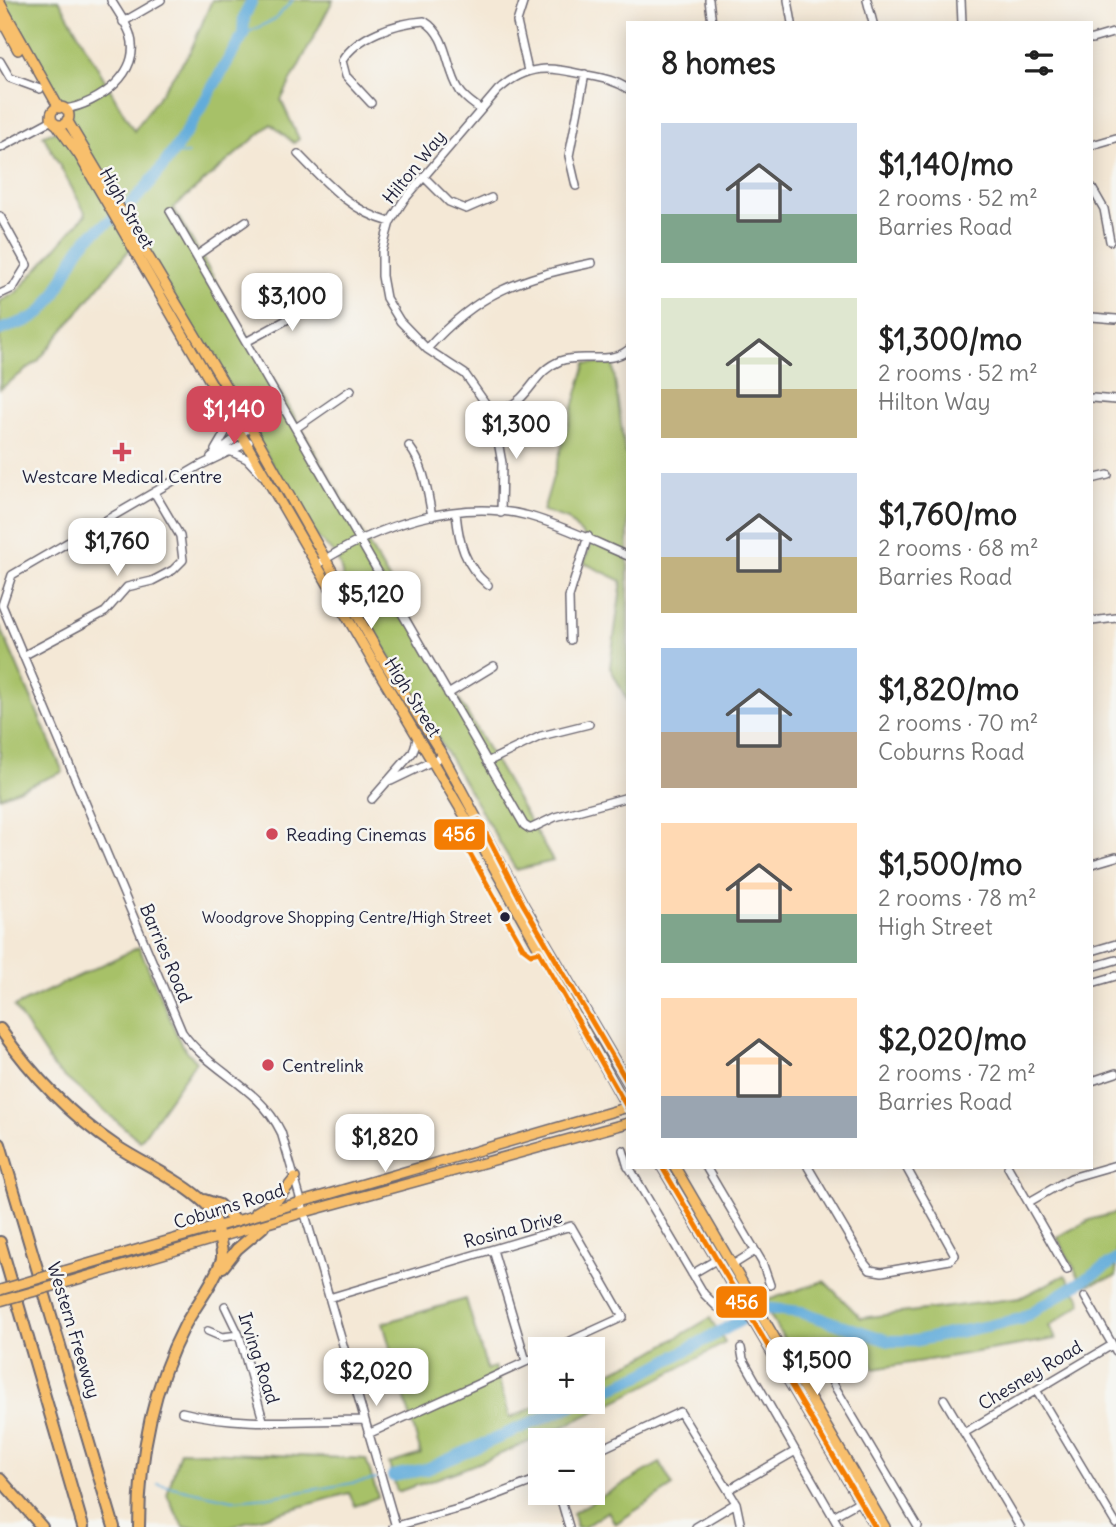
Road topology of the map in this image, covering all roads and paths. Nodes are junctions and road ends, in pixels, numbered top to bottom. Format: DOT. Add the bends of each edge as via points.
graph roads {
  1 [pos="111,0"];
  2 [pos="161,0"];
  3 [pos="524,0"];
  4 [pos="709,0"];
  5 [pos="788,0"];
  6 [pos="867,0"];
  7 [pos="961,0"];
  8 [pos="0,3"];
  9 [pos="0,18"];
  10 [pos="712,21"];
  11 [pos="792,21"];
  12 [pos="872,21"];
  13 [pos="962,21"];
  14 [pos="123,22"];
  15 [pos="1116,32"];
  16 [pos="1093,39"];
  17 [pos="0,61"];
  18 [pos="528,71"];
  19 [pos="585,75"];
  20 [pos="626,88"];
  21 [pos="40,89"];
  22 [pos="371,103"];
  23 [pos="481,110"];
  24 [pos="60,116"];
  25 [pos="1116,138"];
  26 [pos="1093,145"];
  27 [pos="0,148"];
  28 [pos="298,154"];
  29 [pos="424,177"];
  30 [pos="576,186"];
  31 [pos="1093,190"];
  32 [pos="491,198"];
  33 [pos="170,211"];
  34 [pos="0,216"];
  35 [pos="246,221"];
  36 [pos="390,222"];
  37 [pos="1110,241"];
  38 [pos="196,256"];
  39 [pos="592,263"];
  40 [pos="0,294"];
  41 [pos="313,295"];
  42 [pos="1093,317"];
  43 [pos="1116,319"];
  44 [pos="246,342"];
  45 [pos="427,349"];
  46 [pos="626,351"];
  47 [pos="351,390"];
  48 [pos="1093,398"];
  49 [pos="1116,400"];
  50 [pos="493,414"];
  51 [pos="232,421"];
  52 [pos="250,427"];
  53 [pos="296,428"];
  54 [pos="239,433"];
  55 [pos="256,438"];
  56 [pos="245,444"];
  57 [pos="409,446"];
  58 [pos="229,451"];
  59 [pos="211,457"];
  60 [pos="199,466"];
  61 [pos="1108,475"];
  62 [pos="265,478"];
  63 [pos="1093,479"];
  64 [pos="154,492"];
  65 [pos="456,513"];
  66 [pos="500,513"];
  67 [pos="432,516"];
  68 [pos="588,536"];
  69 [pos="361,540"];
  70 [pos="626,555"];
  71 [pos="320,563"];
  72 [pos="488,585"];
  73 [pos="1116,618"];
  74 [pos="1093,621"];
  75 [pos="570,640"];
  76 [pos="23,656"];
  77 [pos="494,666"];
  78 [pos="448,694"];
  79 [pos="589,724"];
  80 [pos="418,736"];
  81 [pos="443,756"];
  82 [pos="433,761"];
  83 [pos="487,762"];
  84 [pos="390,781"];
  85 [pos="626,798"];
  86 [pos="372,799"];
  87 [pos="1116,857"];
  88 [pos="1093,864"];
  89 [pos="1116,944"];
  90 [pos="1093,951"];
  91 [pos="1116,960"];
  92 [pos="1093,967"];
  93 [pos="1116,976"];
  94 [pos="1093,983"];
  95 [pos="0,1028"];
  96 [pos="1116,1073"];
  97 [pos="626,1080"];
  98 [pos="1093,1081"];
  99 [pos="626,1104"];
  100 [pos="626,1109"];
  101 [pos="626,1124"];
  102 [pos="0,1144"];
  103 [pos="623,1150"];
  104 [pos="626,1160"];
  105 [pos="425,1163"];
  106 [pos="1116,1165"];
  107 [pos="629,1169"];
  108 [pos="663,1169"];
  109 [pos="676,1169"];
  110 [pos="707,1169"];
  111 [pos="808,1169"];
  112 [pos="907,1169"];
  113 [pos="1009,1169"];
  114 [pos="295,1178"];
  115 [pos="427,1178"];
  116 [pos="201,1200"];
  117 [pos="302,1200"];
  118 [pos="1029,1202"];
  119 [pos="305,1212"];
  120 [pos="253,1216"];
  121 [pos="235,1221"];
  122 [pos="216,1227"];
  123 [pos="263,1227"];
  124 [pos="218,1240"];
  125 [pos="0,1242"];
  126 [pos="493,1250"];
  127 [pos="755,1251"];
  128 [pos="720,1257"];
  129 [pos="727,1268"];
  130 [pos="1068,1270"];
  131 [pos="692,1275"];
  132 [pos="212,1280"];
  133 [pos="770,1285"];
  134 [pos="0,1290"];
  135 [pos="1085,1297"];
  136 [pos="329,1298"];
  137 [pos="0,1301"];
  138 [pos="225,1306"];
  139 [pos="717,1307"];
  140 [pos="208,1331"];
  141 [pos="239,1335"];
  142 [pos="579,1337"];
  143 [pos="741,1348"];
  144 [pos="1114,1348"];
  145 [pos="526,1361"];
  146 [pos="819,1369"];
  147 [pos="1036,1390"];
  148 [pos="944,1399"];
  149 [pos="182,1412"];
  150 [pos="263,1420"];
  151 [pos="364,1420"];
  152 [pos="964,1433"];
  153 [pos="368,1434"];
  154 [pos="605,1447"];
  155 [pos="794,1452"];
  156 [pos="0,1479"];
  157 [pos="528,1483"];
  158 [pos="729,1490"];
  159 [pos="863,1498"];
  160 [pos="736,1503"];
  161 [pos="563,1505"];
  162 [pos="833,1516"];
  163 [pos="1116,1524"];
  164 [pos="42,1527"];
  165 [pos="83,1527"];
  166 [pos="114,1527"];
  167 [pos="139,1527"];
  168 [pos="395,1527"];
  169 [pos="569,1527"];
  170 [pos="696,1527"];
  171 [pos="741,1527"];
  172 [pos="839,1527"];
  173 [pos="875,1527"];
  174 [pos="886,1527"];
  175 [pos="918,1527"];
  176 [pos="1020,1527"];
  1 -- 14 [label="street"];
  2 -- 14 [label="street"];
  3 -- 18 [label="street" via="517,22"];
  4 -- 10 [label="street"];
  5 -- 11 [label="street"];
  6 -- 12 [label="street"];
  7 -- 13 [label="street"];
  8 -- 24 [label="main road, High Street"];
  9 -- 21 [label="main road, High Street"];
  14 -- 24 [label="street" via="132,50 127,69 113,88"];
  15 -- 16 [label="street"];
  17 -- 21 [label="street" via="10,78"];
  18 -- 19 [label="street" via="552,67"];
  18 -- 23 [label="street, Hilton Way" via="512,77"];
  19 -- 20 [label="street" via="615,80"];
  19 -- 30 [label="street" via="569,156"];
  21 -- 24 [label="main road, High Street"];
  22 -- 23 [label="street" via="345,76 342,61 350,48 363,39 424,21 440,36 459,90"];
  23 -- 29 [label="street, Hilton Way"];
  24 -- 27 [label="street"];
  24 -- 51 [label="main road, High Street"];
  24 -- 52 [label="main road, High Street"];
  25 -- 26 [label="street"];
  28 -- 36 [label="street" via="349,205"];
  29 -- 32 [label="street" via="449,202 466,209"];
  29 -- 36 [label="street, Hilton Way"];
  31 -- 37 [label="street" via="1104,209"];
  33 -- 38 [label="street, High Street"];
  34 -- 40 [label="street" via="27,265 13,288"];
  35 -- 38 [label="street"];
  36 -- 45 [label="street, Hilton Way" via="382,251 386,298"];
  38 -- 44 [label="street, High Street"];
  39 -- 45 [label="street" via="527,277 504,287 459,316"];
  41 -- 44 [label="street" via="301,312"];
  42 -- 43 [label="street"];
  44 -- 53 [label="street, High Street"];
  45 -- 50 [label="street, Hilton Way" via="465,374"];
  46 -- 50 [label="street" via="608,358 577,356 542,370 523,397"];
  47 -- 53 [label="street"];
  48 -- 49 [label="street"];
  50 -- 66 [label="street, Hilton Way" via="502,463"];
  51 -- 54 [label="main road, High Street"];
  51 -- 59 [label="street, Barries Road"];
  52 -- 54 [label="street, Barries Road"];
  52 -- 55 [label="main road, High Street"];
  53 -- 69 [label="street, High Street"];
  54 -- 56 [label="main road, High Street"];
  54 -- 59 [label="street, Barries Road"];
  55 -- 56 [label="street, Barries Road"];
  55 -- 71 [label="main road, High Street"];
  56 -- 58 [label="street, Barries Road"];
  56 -- 62 [label="main road, High Street"];
  57 -- 67 [label="street" via="422,466"];
  58 -- 60 [label="street, Barries Road"];
  58 -- 62 [label="street" via="247,459"];
  59 -- 60 [label="street, Barries Road"];
  60 -- 64 [label="street, Barries Road"];
  61 -- 63 [label="street"];
  62 -- 71 [label="main road, High Street"];
  64 -- 76 [label="street, Barries Road" via="12,575 2,605"];
  64 -- 76 [label="street" via="180,536 183,560 152,581 127,587 105,612"];
  65 -- 66 [label="street"];
  65 -- 67 [label="street"];
  65 -- 72 [label="street" via="466,560"];
  66 -- 68 [label="street" via="525,515"];
  67 -- 69 [label="street"];
  68 -- 70 [label="street"];
  68 -- 75 [label="street" via="569,597"];
  69 -- 71 [label="street"];
  69 -- 78 [label="street, High Street"];
  71 -- 80 [label="main road, High Street"];
  71 -- 81 [label="main road, High Street"];
  73 -- 74 [label="street"];
  76 -- 114 [label="street, Barries Road" via="182,1032 194,1049 249,1088 268,1108"];
  77 -- 78 [label="street"];
  78 -- 83 [label="street, High Street"];
  79 -- 83 [label="street" via="541,736"];
  80 -- 82 [label="main road, High Street"];
  80 -- 84 [label="street" via="413,752"];
  81 -- 82 [label="street"];
  81 -- 97 [label="main road, High Street"];
  82 -- 84 [label="street"];
  82 -- 99 [label="main road, High Street"];
  83 -- 85 [label="street, High Street" via="530,830 555,817"];
  84 -- 86 [label="street"];
  87 -- 88 [label="street"];
  89 -- 90 [label="street"];
  91 -- 92 [label="street"];
  93 -- 94 [label="street"];
  95 -- 116 [label="highway" via="33,1072 77,1116"];
  96 -- 98 [label="street"];
  100 -- 105 [label="main road, Coburns Road"];
  101 -- 115 [label="main road, Coburns Road"];
  102 -- 166 [label="highway, Western Freeway"];
  103 -- 104 [label="street"];
  105 -- 115 [label="main road"];
  105 -- 117 [label="main road, Coburns Road"];
  106 -- 118 [label="street" via="1072,1178"];
  107 -- 131 [label="street"];
  108 -- 128 [label="main road"];
  109 -- 128 [label="main road"];
  110 -- 127 [label="street"];
  111 -- 112 [label="street" via="865,1264 882,1272 955,1255"];
  113 -- 118 [label="street"];
  114 -- 117 [label="street, Barries Road"];
  114 -- 120 [label="main road" via="283,1195"];
  115 -- 119 [label="main road, Coburns Road"];
  116 -- 121 [label="highway" via="219,1205"];
  116 -- 122 [label="highway" via="211,1210"];
  117 -- 119 [label="street, Barries Road"];
  117 -- 120 [label="main road, Coburns Road"];
  118 -- 130 [label="street"];
  119 -- 123 [label="main road, Coburns Road"];
  119 -- 136 [label="street, Barries Road"];
  120 -- 121 [label="main road, Coburns Road"];
  121 -- 122 [label="main road, Coburns Road"];
  122 -- 124 [label="highway"];
  122 -- 134 [label="main road, Coburns Road, bridge"];
  123 -- 124 [label="main road, Coburns Road"];
  123 -- 132 [label="highway"];
  124 -- 132 [label="highway" via="222,1259"];
  124 -- 137 [label="main road, Coburns Road, bridge"];
  125 -- 165 [label="highway"];
  126 -- 136 [label="street, Rosina Drive"];
  126 -- 142 [label="street, Rosina Drive" via="571,1226 623,1317"];
  126 -- 145 [label="street"];
  127 -- 129 [label="street"];
  127 -- 133 [label="street"];
  128 -- 129 [label="main road"];
  128 -- 131 [label="street"];
  129 -- 159 [label="main road"];
  131 -- 139 [label="street"];
  132 -- 167 [label="highway" via="178,1339 153,1404 143,1456"];
  135 -- 144 [label="street"];
  136 -- 151 [label="street, Barries Road"];
  138 -- 141 [label="street, Irving Road"];
  140 -- 141 [label="street" via="222,1337"];
  141 -- 150 [label="street, Irving Road"];
  143 -- 155 [label="street"];
  144 -- 147 [label="street, Chesney Road"];
  145 -- 153 [label="street"];
  146 -- 175 [label="street" via="831,1380"];
  147 -- 152 [label="street, Chesney Road"];
  147 -- 163 [label="street"];
  148 -- 152 [label="street"];
  149 -- 150 [label="street"];
  150 -- 151 [label="street"];
  151 -- 153 [label="street, Barries Road"];
  152 -- 176 [label="street"];
  153 -- 168 [label="street, Barries Road"];
  154 -- 158 [label="street" via="680,1412"];
  155 -- 158 [label="street"];
  155 -- 162 [label="street"];
  156 -- 164 [label="highway"];
  157 -- 168 [label="street"];
  158 -- 160 [label="street"];
  159 -- 162 [label="street"];
  159 -- 173 [label="main road"];
  159 -- 174 [label="main road"];
  160 -- 170 [label="street"];
  160 -- 171 [label="street"];
  161 -- 169 [label="street"];
  162 -- 172 [label="street"];
}
